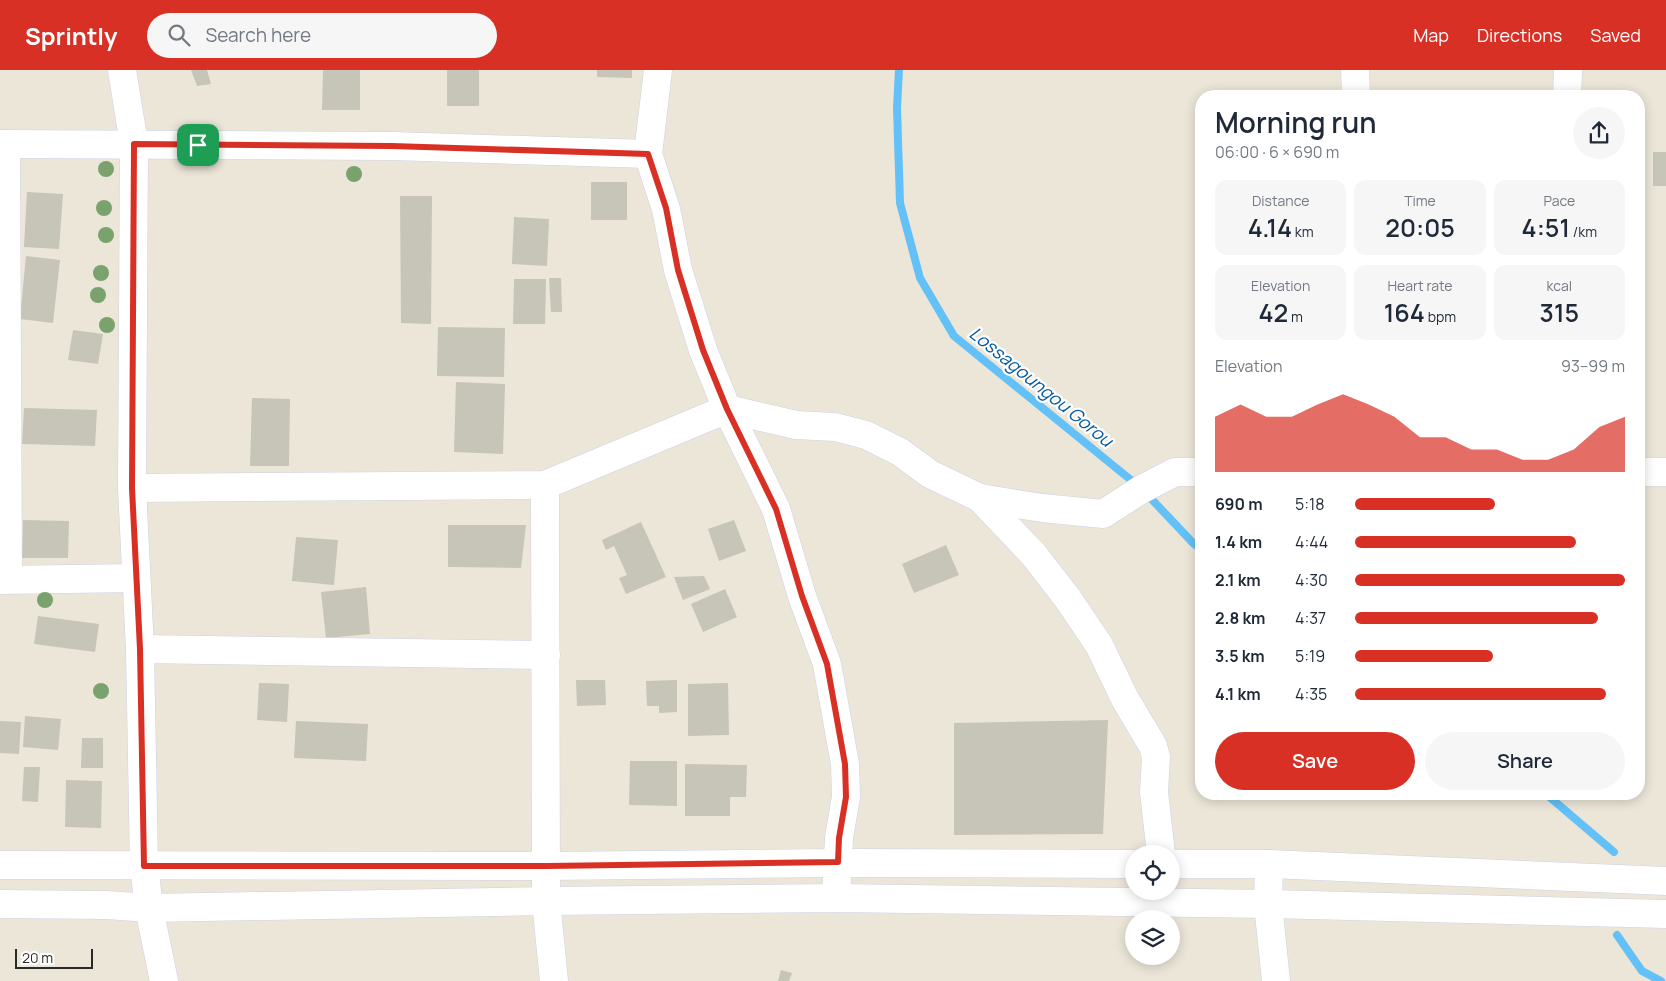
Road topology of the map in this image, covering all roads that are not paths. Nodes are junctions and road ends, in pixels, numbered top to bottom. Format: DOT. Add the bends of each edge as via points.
graph roads {
  1 [pos="122,70"];
  2 [pos="658,70"];
  3 [pos="1355,70"];
  4 [pos="1568,70"];
  5 [pos="1356,90"];
  6 [pos="1567,90"];
  7 [pos="3,144"];
  8 [pos="134,144"];
  9 [pos="648,154"];
  10 [pos="727,409"];
  11 [pos="1195,472"];
  12 [pos="1645,472"];
  13 [pos="1666,472"];
  14 [pos="545,485"];
  15 [pos="132,488"];
  16 [pos="980,498"];
  17 [pos="136,578"];
  18 [pos="4,579"];
  19 [pos="140,649"];
  20 [pos="546,655"];
  21 [pos="1160,845"];
  22 [pos="838,862"];
  23 [pos="1125,864"];
  24 [pos="1180,864"];
  25 [pos="1269,864"];
  26 [pos="0,865"];
  27 [pos="144,866"];
  28 [pos="547,866"];
  29 [pos="1666,881"];
  30 [pos="836,898"];
  31 [pos="546,901"];
  32 [pos="0,904"];
  33 [pos="1268,904"];
  34 [pos="149,908"];
  35 [pos="1666,914"];
  36 [pos="164,981"];
  37 [pos="554,981"];
  38 [pos="1276,981"];
  1 -- 8 [label="street"];
  2 -- 9 [label="street"];
  3 -- 5 [label="street"];
  4 -- 6 [label="street"];
  7 -- 8 [label="street"];
  7 -- 18 [label="street"];
  8 -- 9 [label="street" via="392,146"];
  8 -- 15 [label="street"];
  9 -- 10 [label="street" via="666,208 678,270 703,350"];
  10 -- 14 [label="street"];
  10 -- 16 [label="street" via="796,425 836,428 866,435 900,452 930,474"];
  10 -- 22 [label="street" via="776,509 827,664 845,764 846,797"];
  11 -- 16 [label="street" via="1175,472 1103,514"];
  12 -- 13 [label="street"];
  14 -- 15 [label="street"];
  14 -- 20 [label="street"];
  15 -- 17 [label="street"];
  16 -- 21 [label="street" via="1034,555 1068,599 1099,645 1125,700 1153,746"];
  17 -- 18 [label="street"];
  17 -- 19 [label="street"];
  19 -- 20 [label="street"];
  19 -- 27 [label="street"];
  20 -- 28 [label="street"];
  22 -- 23 [label="street"];
  22 -- 28 [label="street"];
  22 -- 30 [label="street"];
  24 -- 25 [label="street"];
  25 -- 29 [label="street"];
  25 -- 33 [label="street"];
  26 -- 27 [label="street"];
  27 -- 28 [label="street"];
  27 -- 34 [label="street"];
  28 -- 31 [label="street"];
  30 -- 31 [label="street"];
  30 -- 33 [label="street"];
  31 -- 34 [label="street"];
  31 -- 37 [label="street"];
  32 -- 34 [label="street"];
  33 -- 35 [label="street"];
  33 -- 38 [label="street"];
  34 -- 36 [label="street"];
}
